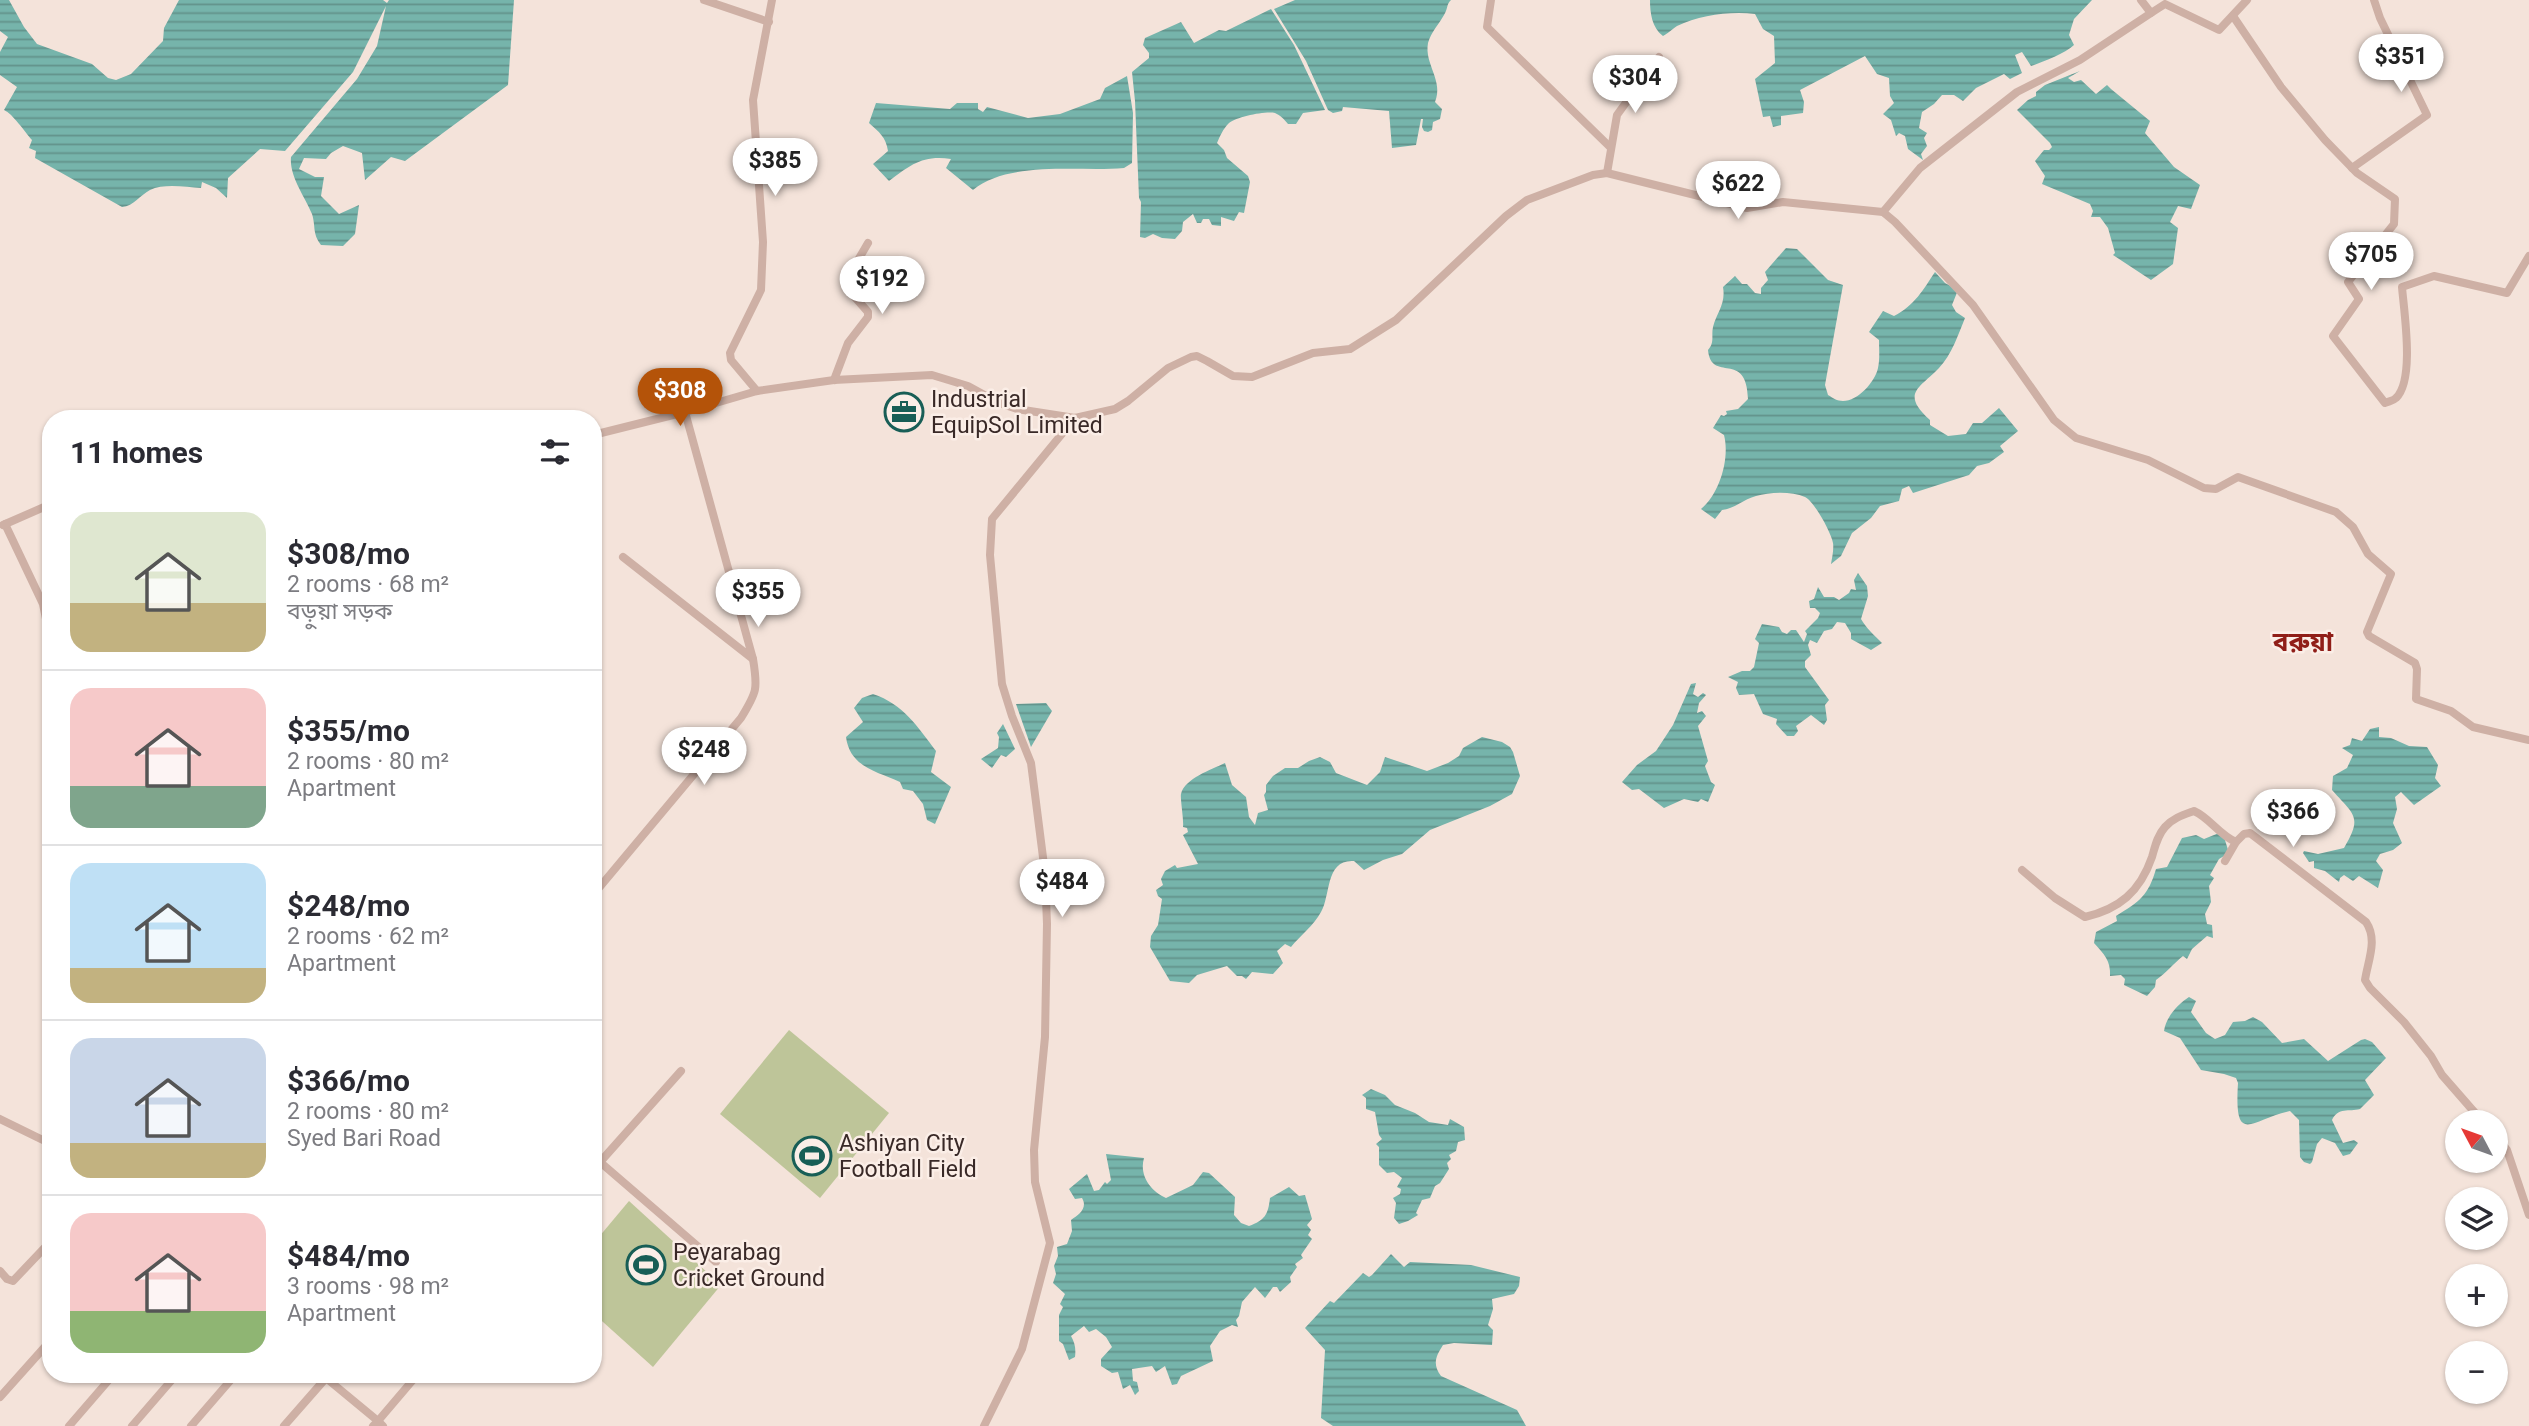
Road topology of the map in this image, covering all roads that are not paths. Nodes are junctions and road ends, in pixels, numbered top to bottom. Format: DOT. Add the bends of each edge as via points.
graph roads {
  1 [pos="704,0"];
  2 [pos="772,0"];
  3 [pos="1491,0"];
  4 [pos="2141,0"];
  5 [pos="2247,0"];
  6 [pos="2374,0"];
  7 [pos="2151,13"];
  8 [pos="2232,16"];
  9 [pos="769,22"];
  10 [pos="1659,57"];
  11 [pos="1610,147"];
  12 [pos="2352,168"];
  13 [pos="1607,173"];
  14 [pos="1882,212"];
  15 [pos="868,243"];
  16 [pos="2529,256"];
  17 [pos="834,380"];
  18 [pos="757,391"];
  19 [pos="685,412"];
  20 [pos="1075,418"];
  21 [pos="602,433"];
  22 [pos="42,508"];
  23 [pos="2,525"];
  24 [pos="623,556"];
  25 [pos="42,602"];
  26 [pos="753,659"];
  27 [pos="2529,740"];
  28 [pos="2236,842"];
  29 [pos="2225,861"];
  30 [pos="2022,870"];
  31 [pos="602,884"];
  32 [pos="681,1071"];
  33 [pos="2473,1110"];
  34 [pos="0,1119"];
  35 [pos="42,1140"];
  36 [pos="2508,1153"];
  37 [pos="602,1154"];
  38 [pos="602,1163"];
  39 [pos="2529,1215"];
  40 [pos="42,1250"];
  41 [pos="716,1262"];
  42 [pos="0,1271"];
  43 [pos="42,1350"];
  44 [pos="106,1383"];
  45 [pos="169,1383"];
  46 [pos="228,1383"];
  47 [pos="318,1383"];
  48 [pos="332,1383"];
  49 [pos="411,1383"];
  50 [pos="0,1397"];
  51 [pos="378,1424"];
  52 [pos="69,1426"];
  53 [pos="132,1426"];
  54 [pos="191,1426"];
  55 [pos="284,1426"];
  56 [pos="984,1426"];
  1 -- 9 [label="street"];
  2 -- 9 [label="street"];
  3 -- 11 [label="street" via="1487,27"];
  4 -- 7 [label="street"];
  5 -- 8 [label="street"];
  6 -- 12 [label="street" via="2427,115"];
  7 -- 8 [label="street" via="2165,4 2219,30"];
  7 -- 14 [label="street" via="2080,61 2017,92 1920,168"];
  8 -- 12 [label="street" via="2281,88"];
  9 -- 18 [label="street" via="753,87 763,242 761,290 730,353"];
  10 -- 11 [label="street" via="1617,115"];
  11 -- 13 [label="street"];
  12 -- 16 [label="street" via="2395,199 2394,224 2348,282 2359,299 2333,337 2385,403 2396,398 2407,363 2402,287 2434,276 2507,293"];
  13 -- 14 [label="street" via="1747,208 1783,202"];
  13 -- 20 [label="street" via="1527,200 1396,320 1350,349 1313,353 1242,378 1198,356 1191,357 1168,368 1115,408"];
  14 -- 27 [label="street" via="1973,305 2054,421 2076,438 2148,460 2204,488 2216,489 2238,477 2336,512 2353,527 2368,554 2391,574 2367,632 2415,663 2416,699 2451,710 2473,727"];
  15 -- 17 [label="street" via="846,287 868,317 848,343"];
  17 -- 18 [label="street"];
  17 -- 20 [label="street" via="932,374 1017,410"];
  18 -- 19 [label="street"];
  19 -- 21 [label="street"];
  19 -- 26 [label="street"];
  20 -- 56 [label="street" via="992,519 990,555 1002,684 1031,763 1045,873 1045,1037 1034,1150 1035,1182 1050,1243 1022,1349"];
  22 -- 23 [label="street"];
  23 -- 25 [label="street"];
  24 -- 26 [label="street"];
  26 -- 31 [label="street" via="757,675 754,697 741,718"];
  28 -- 29 [label="street"];
  28 -- 30 [label="street" via="2194,811 2176,817 2157,839 2146,873 2131,894 2106,912 2085,917"];
  28 -- 33 [label="street" via="2250,833 2366,922 2372,932 2365,980 2370,989 2410,1029"];
  32 -- 37 [label="street"];
  34 -- 35 [label="street"];
  36 -- 39 [label="street"];
  38 -- 41 [label="street"];
  40 -- 42 [label="street" via="13,1281"];
  43 -- 50 [label="street"];
  44 -- 52 [label="street"];
  45 -- 53 [label="street"];
  46 -- 54 [label="street"];
  47 -- 55 [label="street"];
  48 -- 51 [label="street"];
  49 -- 51 [label="street"];
}
